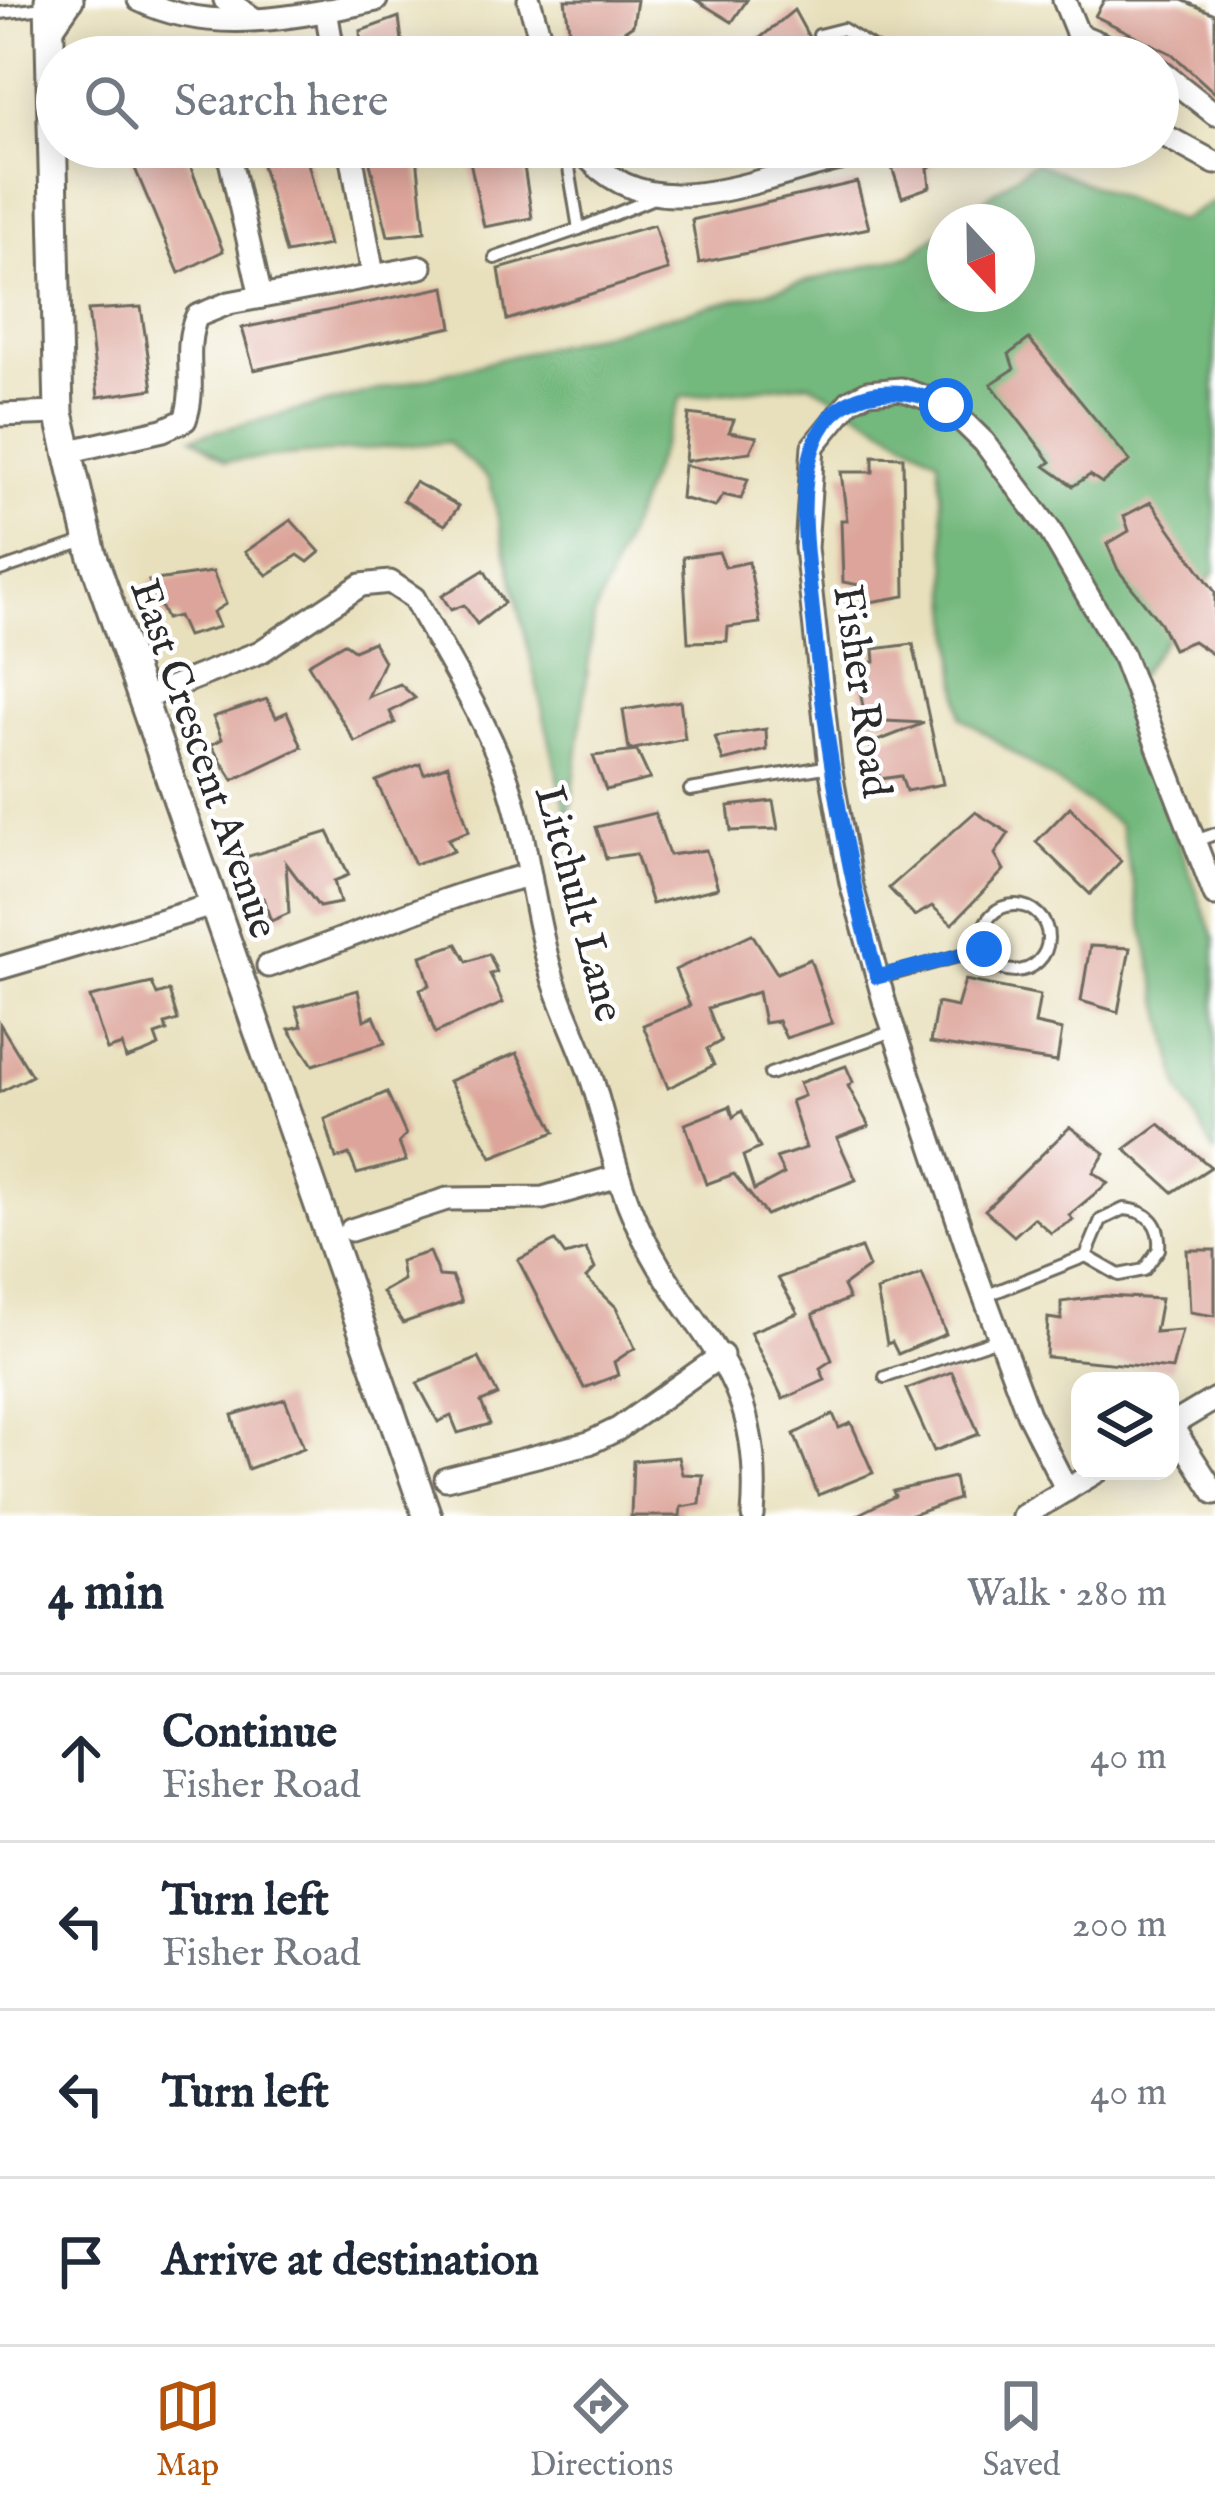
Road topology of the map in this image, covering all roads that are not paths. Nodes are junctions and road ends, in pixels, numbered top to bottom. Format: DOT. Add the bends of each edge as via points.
graph roads {
  1 [pos="139,0"];
  2 [pos="225,0"];
  3 [pos="376,0"];
  4 [pos="529,0"];
  5 [pos="1064,0"];
  6 [pos="254,9"];
  7 [pos="55,10"];
  8 [pos="326,10"];
  9 [pos="0,13"];
  10 [pos="1077,34"];
  11 [pos="819,35"];
  12 [pos="330,36"];
  13 [pos="540,36"];
  14 [pos="854,36"];
  15 [pos="1082,36"];
  16 [pos="1179,86"];
  17 [pos="1215,114"];
  18 [pos="1179,144"];
  19 [pos="1215,163"];
  20 [pos="56,168"];
  21 [pos="232,168"];
  22 [pos="354,168"];
  23 [pos="569,168"];
  24 [pos="595,168"];
  25 [pos="770,168"];
  26 [pos="656,197"];
  27 [pos="579,229"];
  28 [pos="494,258"];
  29 [pos="421,267"];
  30 [pos="373,275"];
  31 [pos="261,297"];
  32 [pos="58,413"];
  33 [pos="0,415"];
  34 [pos="66,452"];
  35 [pos="88,540"];
  36 [pos="0,569"];
  37 [pos="142,699"];
  38 [pos="830,766"];
  39 [pos="690,790"];
  40 [pos="1205,837"];
  41 [pos="530,875"];
  42 [pos="1215,895"];
  43 [pos="213,905"];
  44 [pos="984,949"];
  45 [pos="268,966"];
  46 [pos="0,968"];
  47 [pos="877,977"];
  48 [pos="894,1031"];
  49 [pos="770,1074"];
  50 [pos="619,1176"];
  51 [pos="351,1230"];
  52 [pos="1086,1256"];
  53 [pos="985,1296"];
  54 [pos="1001,1337"];
  55 [pos="722,1355"];
  56 [pos="885,1377"];
  57 [pos="1215,1399"];
  58 [pos="1179,1421"];
  59 [pos="1179,1438"];
  60 [pos="446,1479"];
  61 [pos="1083,1480"];
  62 [pos="1067,1490"];
  63 [pos="1215,1493"];
  64 [pos="427,1516"];
  65 [pos="753,1516"];
  66 [pos="1024,1516"];
  1 -- 6 [label="street" via="210,22"];
  2 -- 6 [label="street"];
  3 -- 8 [label="street"];
  4 -- 13 [label="street"];
  5 -- 10 [label="street"];
  6 -- 8 [label="street"];
  7 -- 9 [label="lane"];
  8 -- 12 [label="street"];
  10 -- 15 [label="street"];
  11 -- 14 [label="lane" via="843,29"];
  16 -- 17 [label="street"];
  18 -- 19 [label="street"];
  20 -- 32 [label="street, East Crescent Avenue"];
  21 -- 31 [label="street"];
  22 -- 30 [label="street"];
  23 -- 27 [label="lane"];
  24 -- 26 [label="street"];
  25 -- 26 [label="street" via="678,198"];
  26 -- 27 [label="lane"];
  27 -- 28 [label="lane"];
  29 -- 30 [label="street"];
  30 -- 31 [label="street"];
  31 -- 34 [label="street" via="197,316 190,331 194,396 185,420"];
  32 -- 33 [label="street"];
  32 -- 34 [label="street, East Crescent Avenue"];
  34 -- 35 [label="street, East Crescent Avenue"];
  35 -- 36 [label="lane"];
  35 -- 37 [label="street, East Crescent Avenue"];
  37 -- 41 [label="street, Litchult Lane" via="260,652 361,585 404,588 501,764"];
  37 -- 43 [label="street, East Crescent Avenue"];
  38 -- 39 [label="lane"];
  38 -- 40 [label="street, Fisher Road" via="806,548 807,470 836,412 868,392 901,389 946,405 964,421 1048,529 1123,656"];
  38 -- 47 [label="street, Fisher Road"];
  40 -- 42 [label="street, Fisher Road"];
  41 -- 45 [label="street" via="439,899 398,922"];
  41 -- 50 [label="street, Litchult Lane" via="551,973"];
  43 -- 46 [label="street"];
  43 -- 64 [label="street, East Crescent Avenue"];
  44 -- 44 [label="lane" via="1005,970 1025,970 1046,952 1048,930 1036,912 1011,904 984,926"];
  44 -- 47 [label="lane"];
  47 -- 48 [label="street, Fisher Road"];
  48 -- 49 [label="lane"];
  48 -- 53 [label="street, Fisher Road"];
  50 -- 51 [label="street" via="543,1198 448,1199"];
  50 -- 55 [label="street, Litchult Lane" via="653,1262"];
  52 -- 52 [label="lane" via="1119,1275 1144,1270 1159,1249 1156,1223 1136,1210 1111,1213"];
  52 -- 53 [label="lane"];
  53 -- 54 [label="street, Fisher Road"];
  54 -- 56 [label="lane"];
  54 -- 62 [label="street, Fisher Road"];
  55 -- 60 [label="street" via="589,1443"];
  55 -- 65 [label="street, Litchult Lane" via="754,1439"];
  57 -- 58 [label="street"];
  59 -- 63 [label="street"];
  61 -- 62 [label="street"];
  62 -- 66 [label="street"];
}
